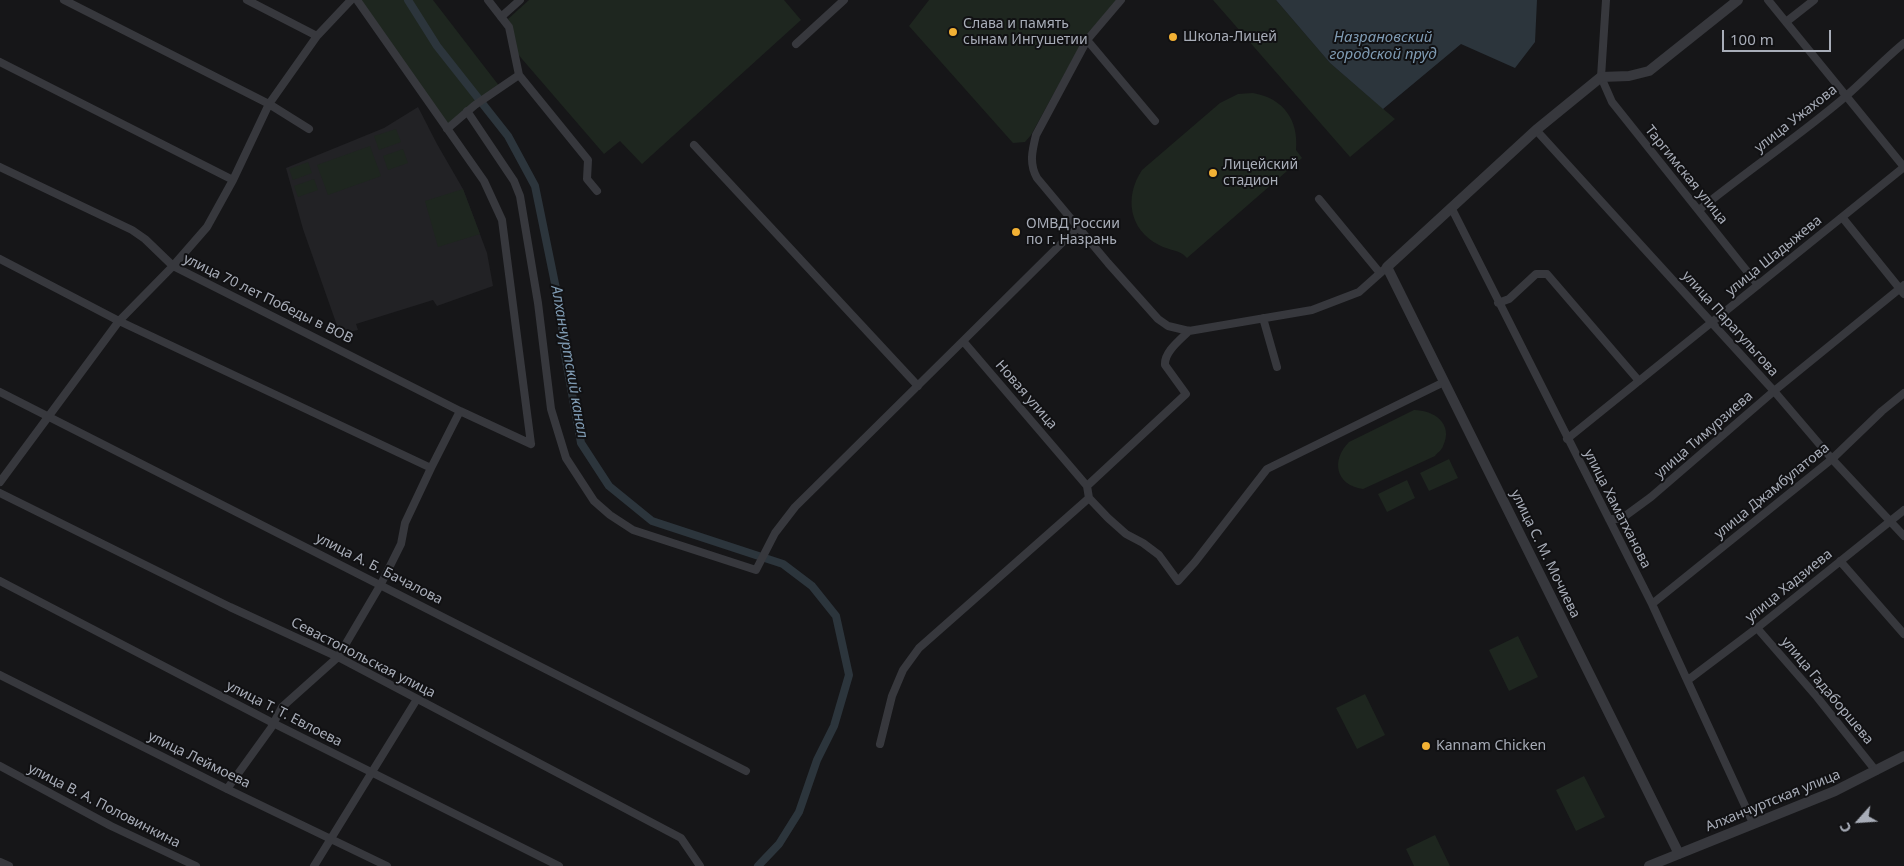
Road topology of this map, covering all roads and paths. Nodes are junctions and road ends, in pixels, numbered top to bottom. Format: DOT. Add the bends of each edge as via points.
graph roads {
  1 [pos="64,0"];
  2 [pos="247,0"];
  3 [pos="352,0"];
  4 [pos="357,0"];
  5 [pos="488,0"];
  6 [pos="520,0"];
  7 [pos="844,0"];
  8 [pos="1121,0"];
  9 [pos="1606,0"];
  10 [pos="1738,0"];
  11 [pos="1768,0"];
  12 [pos="1814,0"];
  13 [pos="501,17"];
  14 [pos="1786,22"];
  15 [pos="317,36"];
  16 [pos="1087,40"];
  17 [pos="1904,43"];
  18 [pos="796,44"];
  19 [pos="0,62"];
  20 [pos="519,75"];
  21 [pos="1601,77"];
  22 [pos="1845,97"];
  23 [pos="269,104"];
  24 [pos="468,112"];
  25 [pos="1155,121"];
  26 [pos="309,128"];
  27 [pos="447,129"];
  28 [pos="1536,130"];
  29 [pos="694,146"];
  30 [pos="0,167"];
  31 [pos="1904,167"];
  32 [pos="233,180"];
  33 [pos="597,191"];
  34 [pos="1319,199"];
  35 [pos="1452,209"];
  36 [pos="1699,210"];
  37 [pos="1842,217"];
  38 [pos="1078,227"];
  39 [pos="0,259"];
  40 [pos="173,266"];
  41 [pos="1383,270"];
  42 [pos="1758,285"];
  43 [pos="1903,289"];
  44 [pos="1498,303"];
  45 [pos="1264,318"];
  46 [pos="119,321"];
  47 [pos="1712,322"];
  48 [pos="1189,331"];
  49 [pos="963,341"];
  50 [pos="1277,368"];
  51 [pos="1640,381"];
  52 [pos="1444,382"];
  53 [pos="918,386"];
  54 [pos="1774,391"];
  55 [pos="0,392"];
  56 [pos="1904,393"];
  57 [pos="460,411"];
  58 [pos="50,416"];
  59 [pos="1566,439"];
  60 [pos="1832,459"];
  61 [pos="431,468"];
  62 [pos="0,482"];
  63 [pos="1087,486"];
  64 [pos="0,492"];
  65 [pos="1089,498"];
  66 [pos="1904,510"];
  67 [pos="1609,519"];
  68 [pos="1890,521"];
  69 [pos="1904,536"];
  70 [pos="1840,561"];
  71 [pos="0,581"];
  72 [pos="381,584"];
  73 [pos="1652,604"];
  74 [pos="1757,628"];
  75 [pos="1904,634"];
  76 [pos="338,657"];
  77 [pos="0,675"];
  78 [pos="1688,680"];
  79 [pos="417,699"];
  80 [pos="273,723"];
  81 [pos="880,744"];
  82 [pos="1904,756"];
  83 [pos="0,766"];
  84 [pos="746,771"];
  85 [pos="1876,771"];
  86 [pos="373,772"];
  87 [pos="227,789"];
  88 [pos="1753,823"];
  89 [pos="329,839"];
  90 [pos="1679,854"];
  91 [pos="0,862"];
  92 [pos="9,866"];
  93 [pos="196,866"];
  94 [pos="314,866"];
  95 [pos="387,866"];
  96 [pos="559,866"];
  97 [pos="700,866"];
  98 [pos="1649,866"];
  1 -- 23 [label="street"];
  2 -- 15 [label="street"];
  3 -- 15 [label="street"];
  4 -- 27 [label="street"];
  5 -- 13 [label="street"];
  6 -- 13 [label="street"];
  7 -- 18 [label="street"];
  8 -- 16 [label="street"];
  9 -- 21 [label="street"];
  10 -- 21 [label="street" via="1649,71"];
  11 -- 14 [label="street"];
  12 -- 14 [label="street"];
  13 -- 20 [label="street" via="509,27"];
  14 -- 22 [label="street"];
  15 -- 23 [label="street"];
  16 -- 25 [label="street"];
  16 -- 38 [label="street" via="1036,135 1032,152 1032,170"];
  17 -- 22 [label="street, улица Ужахова"];
  19 -- 32 [label="street"];
  20 -- 24 [label="street"];
  20 -- 33 [label="street" via="588,160 587,179"];
  21 -- 28 [label="street"];
  21 -- 36 [label="street, Таргимская улица" via="1612,102"];
  22 -- 31 [label="street"];
  22 -- 36 [label="street, улица Ужахова"];
  23 -- 26 [label="street"];
  23 -- 32 [label="street"];
  24 -- 27 [label="street"];
  24 -- 53 [label="street" via="514,181 520,196 538,302 551,410 566,458 594,501 633,530 756,570 775,533 795,507"];
  27 -- 57 [label="street, улица 70 лет Победы в ВОВ" via="484,181 502,220 532,444"];
  28 -- 35 [label="street"];
  28 -- 47 [label="street, улица Парагульгова"];
  29 -- 53 [label="street"];
  30 -- 40 [label="street, улица 70 лет Победы в ВОВ" via="132,230"];
  31 -- 37 [label="street, улица Шадыжева"];
  32 -- 40 [label="street" via="207,227"];
  34 -- 41 [label="street"];
  35 -- 41 [label="street"];
  35 -- 44 [label="street, улица Хаматханова"];
  36 -- 42 [label="street, Таргимская улица"];
  37 -- 42 [label="street, улица Шадыжева"];
  37 -- 43 [label="street"];
  38 -- 48 [label="street" via="1158,319"];
  38 -- 49 [label="street"];
  39 -- 46 [label="street"];
  40 -- 46 [label="street"];
  40 -- 57 [label="street, улица 70 лет Победы в ВОВ"];
  41 -- 45 [label="street" via="1359,292 1312,310"];
  41 -- 52 [label="street, улица С. М. Мочиева"];
  42 -- 47 [label="street, улица Шадыжева"];
  43 -- 54 [label="street, улица Тимурзиева"];
  44 -- 51 [label="street" via="1509,299 1536,274 1547,274"];
  44 -- 59 [label="street, улица Хаматханова"];
  45 -- 48 [label="street"];
  45 -- 50 [label="street"];
  46 -- 58 [label="street"];
  46 -- 61 [label="street"];
  47 -- 51 [label="street, улица Шадыжева"];
  47 -- 54 [label="street, улица Парагульгова"];
  48 -- 63 [label="street" via="1164,362 1186,394"];
  49 -- 53 [label="street"];
  49 -- 63 [label="street, Новая улица"];
  51 -- 59 [label="street, улица Шадыжева"];
  52 -- 65 [label="street" via="1267,469 1178,581 1159,556 1126,534"];
  52 -- 90 [label="street, улица С. М. Мочиева"];
  54 -- 60 [label="street, улица Парагульгова"];
  54 -- 67 [label="street, улица Тимурзиева" via="1651,497 1621,519"];
  55 -- 58 [label="street, улица А. Б. Бачалова"];
  56 -- 60 [label="street, улица Джамбулатова"];
  57 -- 61 [label="street"];
  58 -- 62 [label="street"];
  58 -- 72 [label="street, улица А. Б. Бачалова"];
  59 -- 67 [label="street, улица Хаматханова"];
  60 -- 68 [label="street, улица Парагульгова"];
  60 -- 73 [label="street, улица Джамбулатова"];
  61 -- 72 [label="street" via="405,523 401,544"];
  63 -- 65 [label="street"];
  64 -- 76 [label="street, Севастопольская улица"];
  65 -- 81 [label="street" via="919,648 903,670 892,696"];
  66 -- 68 [label="street, улица Хадзиева"];
  67 -- 73 [label="street, улица Хаматханова"];
  68 -- 69 [label="street, улица Парагульгова"];
  68 -- 70 [label="street, улица Хадзиева"];
  70 -- 74 [label="street, улица Хадзиева"];
  70 -- 75 [label="street"];
  71 -- 80 [label="street, улица Т. Т. Евлоева"];
  72 -- 76 [label="street"];
  72 -- 84 [label="street, улица А. Б. Бачалова"];
  73 -- 78 [label="street, улица Хаматханова"];
  74 -- 78 [label="street, улица Хадзиева"];
  74 -- 85 [label="street, улица Гадаборшева"];
  76 -- 79 [label="street, Севастопольская улица"];
  76 -- 80 [label="street" via="282,707"];
  77 -- 87 [label="street, улица Леймоева"];
  78 -- 88 [label="street, улица Хаматханова"];
  79 -- 86 [label="street"];
  79 -- 97 [label="street, Севастопольская улица" via="681,838"];
  80 -- 86 [label="street, улица Т. Т. Евлоева"];
  80 -- 87 [label="street"];
  82 -- 85 [label="street, Алханчуртская улица"];
  83 -- 93 [label="street, улица В. А. Половинкина" via="111,826"];
  85 -- 88 [label="street, Алханчуртская улица"];
  86 -- 89 [label="street"];
  86 -- 96 [label="street, улица Т. Т. Евлоева"];
  87 -- 89 [label="street, улица Леймоева"];
  88 -- 90 [label="street, Алханчуртская улица"];
  89 -- 94 [label="street"];
  89 -- 95 [label="street, улица Леймоева"];
  90 -- 98 [label="street, Алханчуртская улица"];
  91 -- 92 [label="street"];
}
